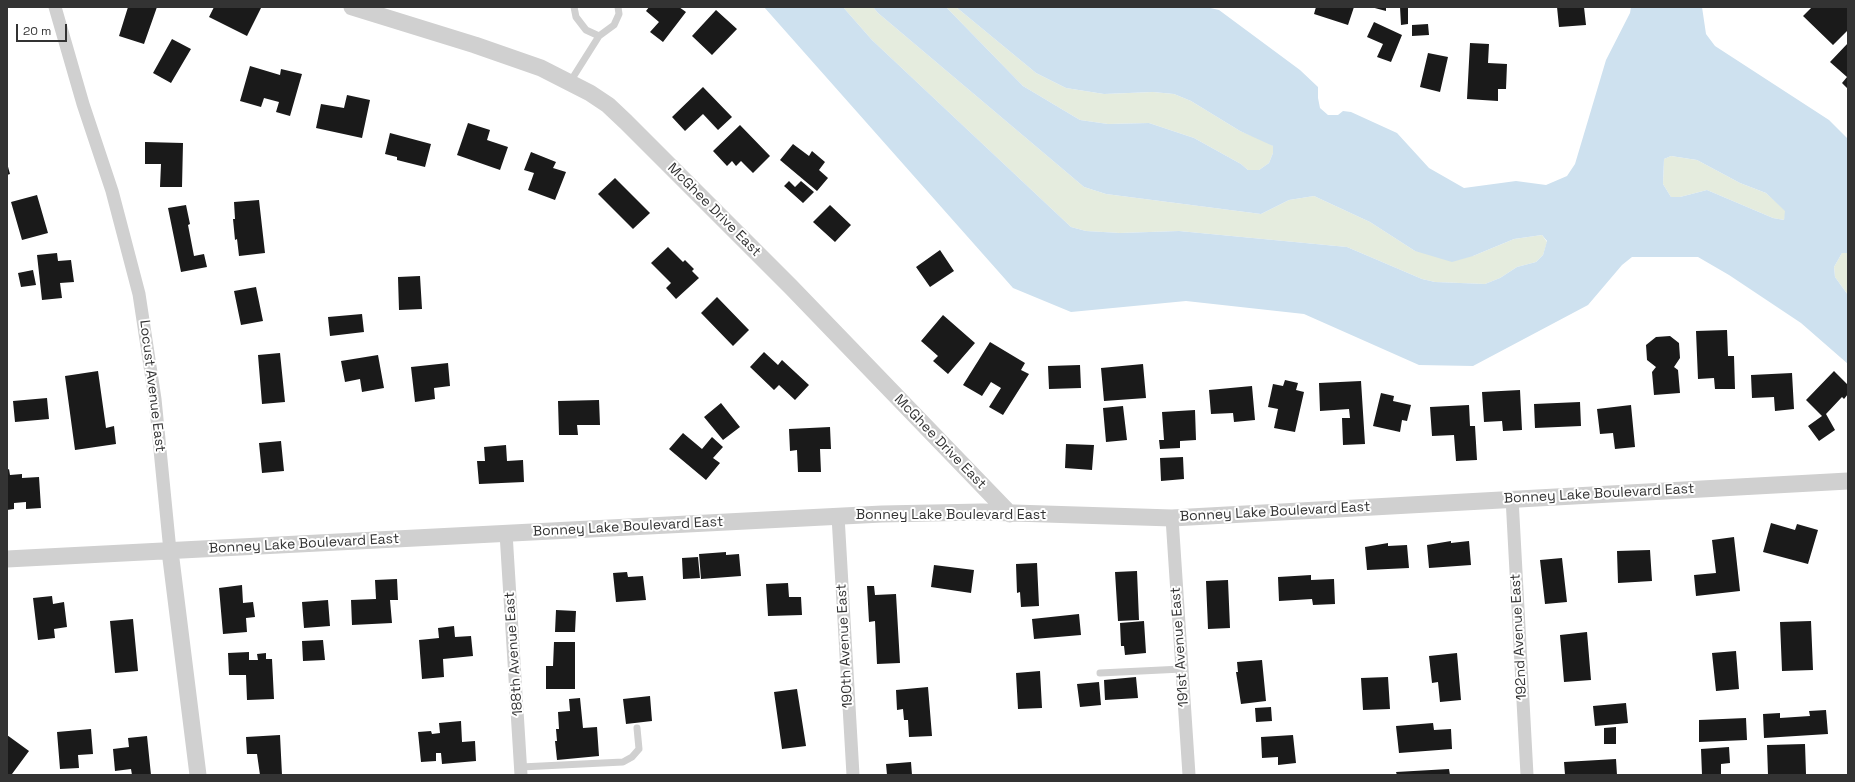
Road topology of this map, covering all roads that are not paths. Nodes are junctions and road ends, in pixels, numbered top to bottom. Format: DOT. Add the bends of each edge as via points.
graph roads {
  1 [pos="55,7"];
  2 [pos="352,7"];
  3 [pos="574,7"];
  4 [pos="618,7"];
  5 [pos="599,36"];
  6 [pos="570,82"];
  7 [pos="1848,481"];
  8 [pos="1512,498"];
  9 [pos="1010,514"];
  10 [pos="838,516"];
  11 [pos="1172,518"];
  12 [pos="506,533"];
  13 [pos="170,551"];
  14 [pos="7,559"];
  15 [pos="1182,668"];
  16 [pos="1100,673"];
  17 [pos="637,728"];
  18 [pos="521,771"];
  19 [pos="198,775"];
  20 [pos="853,775"];
  21 [pos="1189,775"];
  22 [pos="1527,775"];
  1 -- 13 [label="street, Locust Avenue East" via="112,192 139,294 155,399"];
  2 -- 6 [label="street, McGhee Drive East" via="475,45 540,68"];
  3 -- 5 [label="lane" via="576,17 586,30"];
  4 -- 5 [label="lane" via="619,14 614,25"];
  5 -- 6 [label="lane"];
  6 -- 9 [label="street, McGhee Drive East" via="590,93 626,122 791,287"];
  7 -- 8 [label="street, Bonney Lake Boulevard East"];
  8 -- 11 [label="street, Bonney Lake Boulevard East"];
  8 -- 22 [label="street, 192nd Avenue East"];
  9 -- 10 [label="street, Bonney Lake Boulevard East" via="923,512"];
  9 -- 11 [label="street, Bonney Lake Boulevard East"];
  10 -- 12 [label="street, Bonney Lake Boulevard East"];
  10 -- 20 [label="street, 190th Avenue East"];
  11 -- 15 [label="street, 191st Avenue East"];
  12 -- 13 [label="street, Bonney Lake Boulevard East"];
  12 -- 18 [label="street, 188th Avenue East"];
  13 -- 14 [label="street, Bonney Lake Boulevard East"];
  13 -- 19 [label="street, Locust Avenue East"];
  15 -- 16 [label="lane"];
  15 -- 21 [label="street, 191st Avenue East"];
  17 -- 18 [label="lane" via="639,749 623,762"];
}
